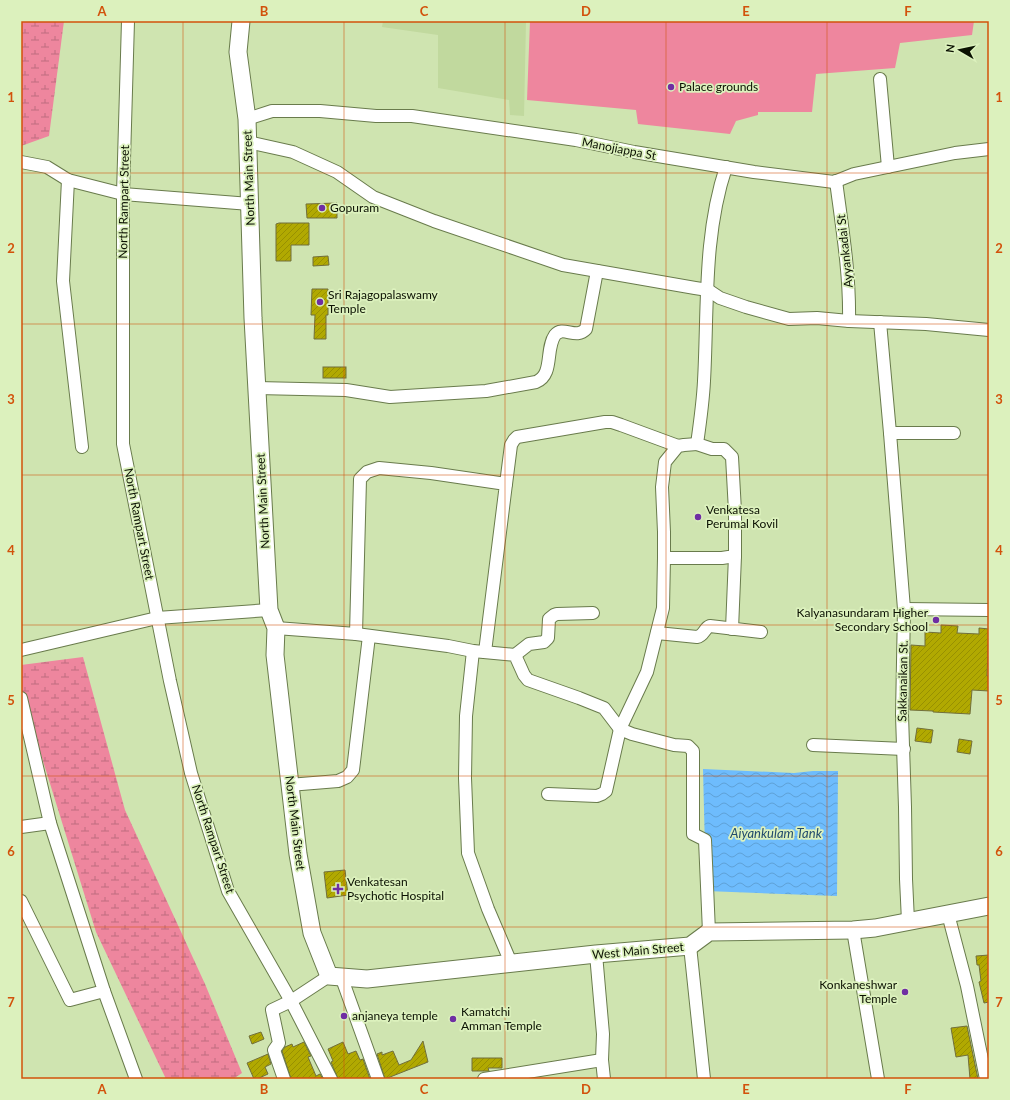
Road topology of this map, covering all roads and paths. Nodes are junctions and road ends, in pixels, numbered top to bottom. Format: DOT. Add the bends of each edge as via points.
graph roads {
  1 [pos="128,21"];
  2 [pos="241,21"];
  3 [pos="880,79"];
  4 [pos="247,119"];
  5 [pos="248,142"];
  6 [pos="989,149"];
  7 [pos="21,162"];
  8 [pos="726,167"];
  9 [pos="888,167"];
  10 [pos="68,180"];
  11 [pos="836,181"];
  12 [pos="123,194"];
  13 [pos="250,204"];
  14 [pos="598,271"];
  15 [pos="708,290"];
  16 [pos="853,321"];
  17 [pos="880,322"];
  18 [pos="989,330"];
  19 [pos="257,388"];
  20 [pos="890,433"];
  21 [pos="954,433"];
  22 [pos="697,444"];
  23 [pos="678,446"];
  24 [pos="82,447"];
  25 [pos="506,484"];
  26 [pos="735,556"];
  27 [pos="664,558"];
  28 [pos="904,609"];
  29 [pos="269,610"];
  30 [pos="989,610"];
  31 [pos="593,613"];
  32 [pos="158,618"];
  33 [pos="276,628"];
  34 [pos="732,629"];
  35 [pos="760,632"];
  36 [pos="657,633"];
  37 [pos="356,634"];
  38 [pos="369,636"];
  39 [pos="21,650"];
  40 [pos="479,651"];
  41 [pos="514,655"];
  42 [pos="21,700"];
  43 [pos="620,729"];
  44 [pos="813,745"];
  45 [pos="904,749"];
  46 [pos="289,785"];
  47 [pos="548,794"];
  48 [pos="50,822"];
  49 [pos="21,827"];
  50 [pos="21,901"];
  51 [pos="989,906"];
  52 [pos="948,914"];
  53 [pos="908,921"];
  54 [pos="854,930"];
  55 [pos="709,932"];
  56 [pos="690,946"];
  57 [pos="596,954"];
  58 [pos="511,963"];
  59 [pos="335,976"];
  60 [pos="104,991"];
  61 [pos="291,1001"];
  62 [pos="602,1060"];
  63 [pos="136,1079"];
  64 [pos="284,1079"];
  65 [pos="331,1079"];
  66 [pos="378,1079"];
  67 [pos="484,1079"];
  68 [pos="604,1079"];
  69 [pos="704,1079"];
  70 [pos="878,1079"];
  71 [pos="986,1079"];
  1 -- 12 [label="street, North Rampart Street"];
  2 -- 4 [label="street, North Main Street" via="238,52"];
  3 -- 9 [label="street"];
  4 -- 5 [label="street, North Main Street"];
  4 -- 8 [label="street, Manojiappa St" via="272,111 412,116 576,140"];
  5 -- 13 [label="street, North Main Street"];
  5 -- 14 [label="street" via="293,152 337,172 373,197 434,221 563,265"];
  6 -- 9 [label="street, Manojiappa St" via="955,153"];
  7 -- 10 [label="street" via="47,167"];
  8 -- 11 [label="street, Manojiappa St"];
  8 -- 15 [label="street" via="712,226"];
  9 -- 11 [label="street, Manojiappa St" via="854,174"];
  10 -- 12 [label="street"];
  10 -- 24 [label="street" via="63,281"];
  11 -- 16 [label="street, Ayyankadai St"];
  12 -- 13 [label="street"];
  12 -- 32 [label="street, North Rampart Street" via="122,444"];
  13 -- 19 [label="street, North Main Street"];
  14 -- 15 [label="street"];
  14 -- 19 [label="street" via="586,329 578,334 564,331 556,335 546,373 536,382 486,391 390,397 346,390"];
  15 -- 16 [label="street" via="720,298 789,319"];
  15 -- 22 [label="street" via="704,383"];
  16 -- 17 [label="street"];
  17 -- 18 [label="street"];
  17 -- 20 [label="street, Sakkanaikan St."];
  19 -- 29 [label="street, North Main Street"];
  20 -- 21 [label="street"];
  20 -- 28 [label="street, Sakkanaikan St."];
  22 -- 23 [label="street"];
  22 -- 26 [label="street" via="712,449 724,449 732,457 736,511"];
  23 -- 25 [label="street" via="612,422 517,437 511,445"];
  23 -- 27 [label="street" via="665,462 662,481"];
  25 -- 37 [label="street" via="379,468 367,472 360,479"];
  25 -- 40 [label="street"];
  26 -- 27 [label="street"];
  26 -- 34 [label="street"];
  27 -- 36 [label="street" via="663,608"];
  28 -- 30 [label="street"];
  28 -- 45 [label="street, Sakkanaikan St."];
  29 -- 32 [label="street"];
  29 -- 33 [label="street, North Main Street"];
  31 -- 41 [label="street" via="554,615 550,619 548,638 544,642 529,644"];
  32 -- 39 [label="street"];
  32 -- 61 [label="street, North Rampart Street" via="191,773 228,890"];
  33 -- 37 [label="street"];
  33 -- 46 [label="street, North Main Street" via="275,655"];
  34 -- 35 [label="street"];
  34 -- 36 [label="street" via="710,626 697,637"];
  36 -- 43 [label="street" via="648,672"];
  37 -- 38 [label="street"];
  38 -- 40 [label="street"];
  38 -- 46 [label="street" via="353,770 347,778"];
  40 -- 41 [label="street"];
  40 -- 58 [label="street" via="466,716 468,853"];
  41 -- 43 [label="street" via="528,680 604,708"];
  42 -- 48 [label="street"];
  43 -- 47 [label="street" via="606,791 597,796"];
  43 -- 55 [label="street" via="674,745 688,746 693,751 693,834 705,840"];
  44 -- 45 [label="street"];
  45 -- 53 [label="street, Sakkanaikan St."];
  46 -- 59 [label="street, North Main Street" via="312,933"];
  48 -- 49 [label="street"];
  48 -- 60 [label="street"];
  50 -- 60 [label="street" via="70,1000"];
  51 -- 52 [label="street"];
  52 -- 53 [label="street"];
  52 -- 71 [label="street" via="967,986"];
  53 -- 54 [label="street"];
  54 -- 55 [label="street"];
  54 -- 70 [label="street"];
  55 -- 56 [label="street, West Main Street"];
  56 -- 57 [label="street, West Main Street"];
  56 -- 69 [label="street"];
  57 -- 58 [label="street, West Main Street"];
  57 -- 62 [label="street" via="603,1034"];
  58 -- 59 [label="street, West Main Street" via="367,979"];
  59 -- 61 [label="street"];
  59 -- 66 [label="street"];
  60 -- 63 [label="street"];
  61 -- 64 [label="street" via="272,1010 279,1043 274,1050"];
  61 -- 65 [label="street, North Rampart Street"];
  62 -- 67 [label="street"];
  62 -- 68 [label="street"];
}
